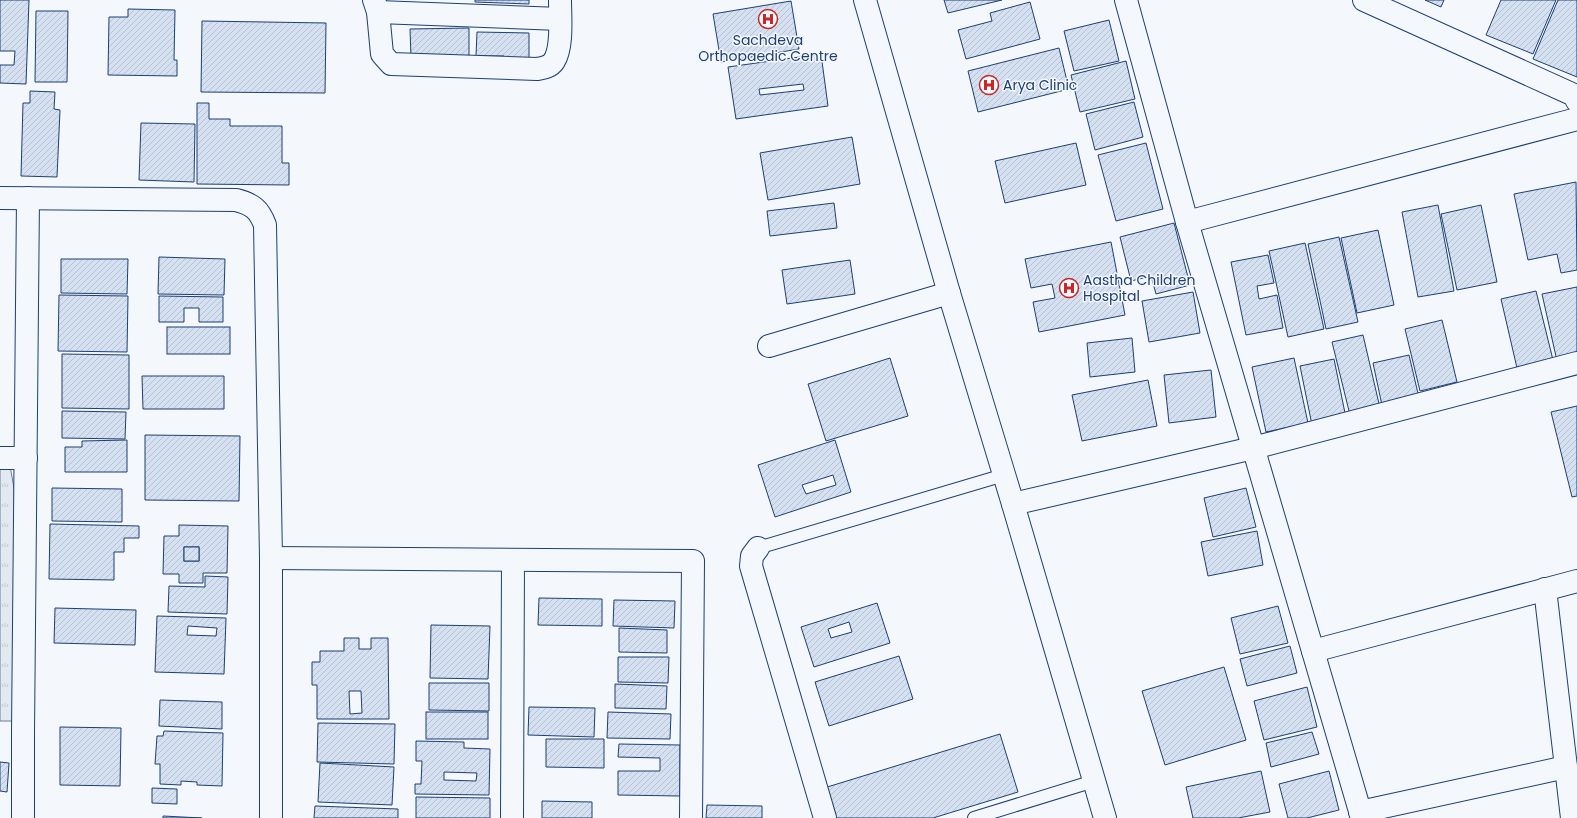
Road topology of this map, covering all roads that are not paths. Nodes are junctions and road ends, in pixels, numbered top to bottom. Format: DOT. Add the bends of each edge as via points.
graph roads {
  1 [pos="865,0"];
  2 [pos="1126,0"];
  3 [pos="1364,0"];
  4 [pos="376,3"];
  5 [pos="560,10"];
  6 [pos="1577,101"];
  7 [pos="1577,119"];
  8 [pos="0,198"];
  9 [pos="28,198"];
  10 [pos="1187,222"];
  11 [pos="949,293"];
  12 [pos="769,346"];
  13 [pos="1577,363"];
  14 [pos="1253,448"];
  15 [pos="0,458"];
  16 [pos="26,458"];
  17 [pos="1004,475"];
  18 [pos="1013,504"];
  19 [pos="758,548"];
  20 [pos="271,558"];
  21 [pos="513,560"];
  22 [pos="1577,581"];
  23 [pos="1545,589"];
  24 [pos="1313,651"];
  25 [pos="1566,767"];
  26 [pos="1094,782"];
  27 [pos="1361,815"];
  28 [pos="23,818"];
  29 [pos="271,818"];
  30 [pos="512,818"];
  31 [pos="691,818"];
  32 [pos="825,818"];
  33 [pos="974,818"];
  34 [pos="1105,818"];
  35 [pos="1572,818"];
  1 -- 11 [label="street"];
  2 -- 10 [label="street"];
  3 -- 6 [label="street" via="1574,95"];
  4 -- 5 [label="street"];
  4 -- 5 [label="street" via="382,54 391,64 537,69 546,67 556,56"];
  7 -- 10 [label="street"];
  8 -- 9 [label="street"];
  9 -- 16 [label="street"];
  9 -- 20 [label="street" via="236,200 253,207 261,214 265,225"];
  10 -- 14 [label="street"];
  11 -- 12 [label="street"];
  11 -- 17 [label="street"];
  13 -- 14 [label="street"];
  14 -- 18 [label="street"];
  14 -- 24 [label="street"];
  15 -- 16 [label="street"];
  16 -- 28 [label="street"];
  17 -- 18 [label="street"];
  17 -- 19 [label="lane"];
  18 -- 26 [label="street"];
  19 -- 32 [label="street" via="752,556 751,566"];
  20 -- 21 [label="street"];
  20 -- 29 [label="street"];
  21 -- 30 [label="street"];
  21 -- 31 [label="street" via="693,561"];
  22 -- 23 [label="street"];
  23 -- 24 [label="street"];
  23 -- 25 [label="street"];
  24 -- 27 [label="street"];
  25 -- 27 [label="street"];
  25 -- 35 [label="street"];
  26 -- 33 [label="lane"];
  26 -- 34 [label="street"];
}
